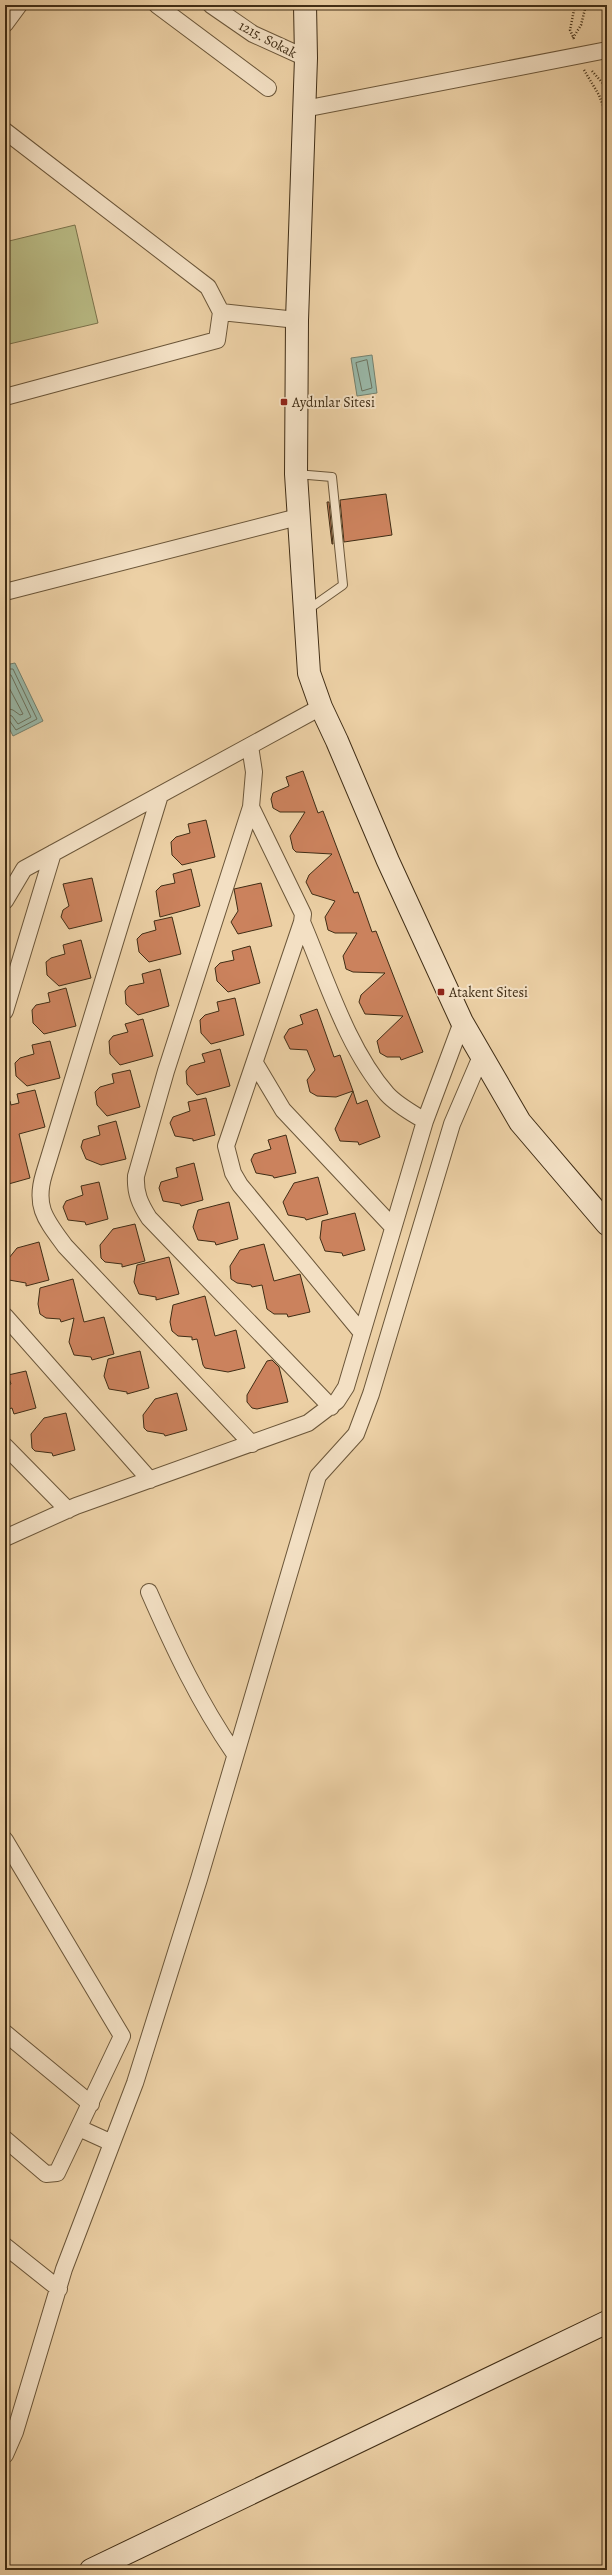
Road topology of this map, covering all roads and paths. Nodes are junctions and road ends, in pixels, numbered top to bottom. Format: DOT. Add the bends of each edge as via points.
graph roads {
  1 [pos="19,5"];
  2 [pos="157,5"];
  3 [pos="211,5"];
  4 [pos="306,5"];
  5 [pos="575,5"];
  6 [pos="586,5"];
  7 [pos="5,24"];
  8 [pos="607,50"];
  9 [pos="306,58"];
  10 [pos="268,88"];
  11 [pos="607,88"];
  12 [pos="304,109"];
  13 [pos="607,116"];
  14 [pos="5,131"];
  15 [pos="221,312"];
  16 [pos="297,320"];
  17 [pos="5,397"];
  18 [pos="296,474"];
  19 [pos="298,517"];
  20 [pos="5,592"];
  21 [pos="305,611"];
  22 [pos="321,707"];
  23 [pos="250,746"];
  24 [pos="160,795"];
  25 [pos="250,807"];
  26 [pos="53,853"];
  27 [pos="5,901"];
  28 [pos="302,922"];
  29 [pos="5,1011"];
  30 [pos="462,1022"];
  31 [pos="482,1054"];
  32 [pos="255,1063"];
  33 [pos="424,1121"];
  34 [pos="607,1224"];
  35 [pos="393,1227"];
  36 [pos="5,1316"];
  37 [pos="362,1333"];
  38 [pos="331,1407"];
  39 [pos="252,1444"];
  40 [pos="5,1446"];
  41 [pos="150,1480"];
  42 [pos="68,1510"];
  43 [pos="5,1538"];
  44 [pos="149,1592"];
  45 [pos="234,1753"];
  46 [pos="5,1840"];
  47 [pos="5,2033"];
  48 [pos="90,2104"];
  49 [pos="79,2128"];
  50 [pos="5,2139"];
  51 [pos="112,2143"];
  52 [pos="5,2246"];
  53 [pos="59,2289"];
  54 [pos="607,2322"];
  55 [pos="5,2454"];
  56 [pos="91,2570"];
  1 -- 7 [label="street"];
  2 -- 10 [label="street"];
  3 -- 9 [label="street, 1215. Sokak" via="253,34"];
  4 -- 9 [label="main road"];
  5 -- 6 [label="path" via="570,30 574,38 581,25"];
  8 -- 12 [label="street"];
  9 -- 12 [label="main road"];
  11 -- 13 [label="path" via="595,72 584,68 584,73 599,95"];
  12 -- 16 [label="main road"];
  14 -- 15 [label="street" via="208,286"];
  15 -- 16 [label="street"];
  15 -- 17 [label="street" via="217,340"];
  16 -- 18 [label="main road"];
  18 -- 19 [label="main road"];
  18 -- 21 [label="lane" via="332,477 343,585"];
  19 -- 20 [label="street"];
  19 -- 21 [label="main road"];
  21 -- 22 [label="main road" via="310,673"];
  22 -- 23 [label="street"];
  22 -- 30 [label="main road"];
  23 -- 24 [label="street"];
  23 -- 25 [label="street" via="254,772"];
  24 -- 26 [label="street"];
  24 -- 39 [label="street" via="44,1174 40,1199 42,1212 65,1246"];
  25 -- 28 [label="street" via="303,914"];
  25 -- 38 [label="street" via="166,1071 135,1186 141,1207 149,1218"];
  26 -- 27 [label="street" via="24,869"];
  26 -- 29 [label="street"];
  28 -- 32 [label="street"];
  28 -- 33 [label="street" via="354,1043 371,1073 388,1096"];
  30 -- 31 [label="main road"];
  30 -- 33 [label="street"];
  31 -- 34 [label="main road" via="520,1122"];
  31 -- 45 [label="street" via="452,1124 371,1394 356,1434 318,1476"];
  32 -- 35 [label="street" via="292,1120"];
  32 -- 37 [label="street" via="226,1146 233,1173"];
  33 -- 35 [label="street"];
  35 -- 37 [label="street"];
  36 -- 41 [label="street"];
  37 -- 38 [label="street" via="346,1387"];
  38 -- 39 [label="street" via="308,1424"];
  39 -- 41 [label="street"];
  40 -- 42 [label="street"];
  41 -- 42 [label="street"];
  42 -- 43 [label="street"];
  44 -- 45 [label="street" via="184,1671 210,1719"];
  45 -- 51 [label="street" via="199,1879 135,2083"];
  46 -- 48 [label="street" via="122,2036"];
  47 -- 48 [label="street"];
  48 -- 49 [label="street"];
  49 -- 50 [label="street" via="57,2173 46,2174"];
  49 -- 51 [label="street"];
  51 -- 53 [label="street" via="64,2269"];
  52 -- 53 [label="street"];
  53 -- 55 [label="street" via="16,2432"];
  54 -- 56 [label="main road"];
}
